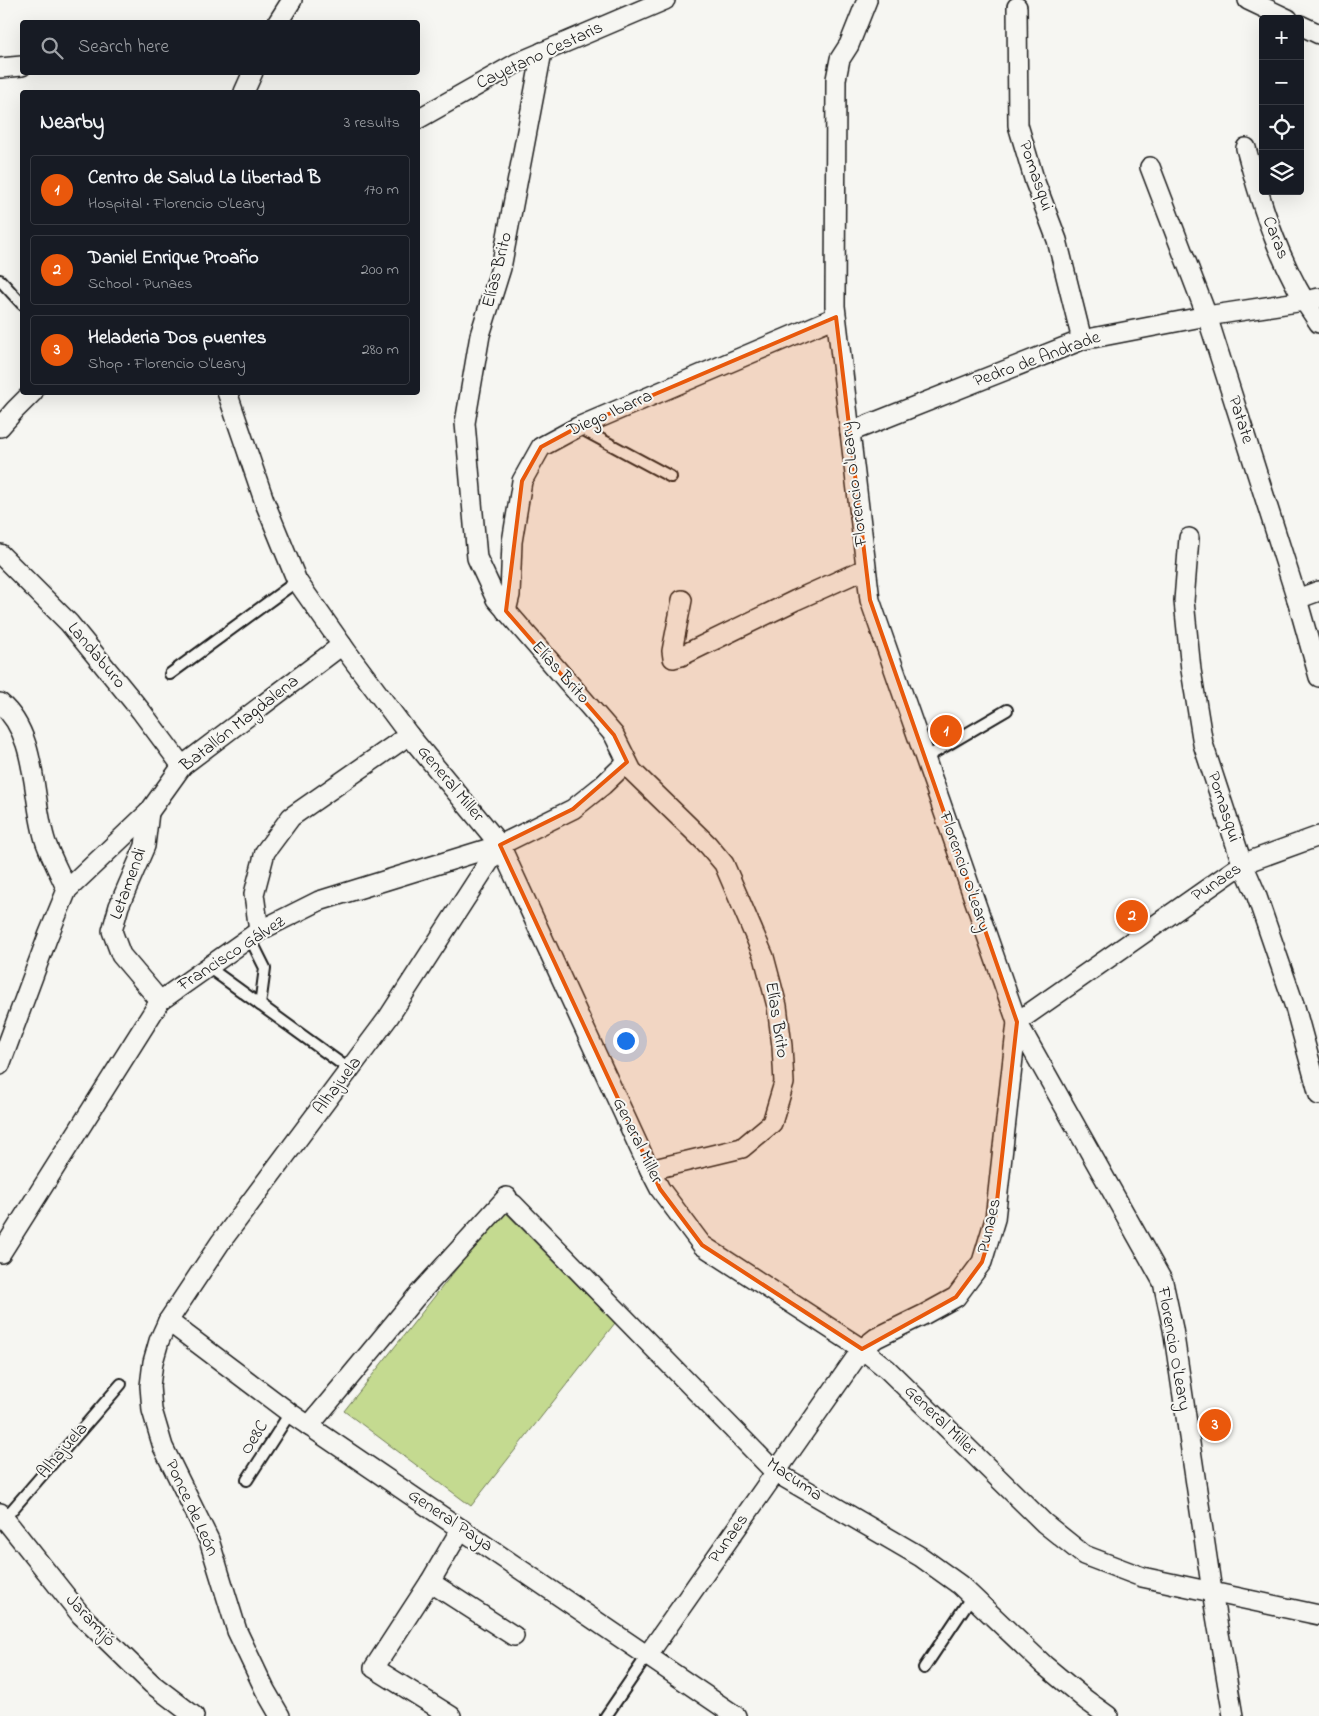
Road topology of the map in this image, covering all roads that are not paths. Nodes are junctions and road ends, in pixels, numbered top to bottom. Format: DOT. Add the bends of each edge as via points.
graph roads {
  1 [pos="665,0"];
  2 [pos="867,0"];
  3 [pos="1248,0"];
  4 [pos="288,2"];
  5 [pos="1017,7"];
  6 [pos="1280,15"];
  7 [pos="279,20"];
  8 [pos="1304,27"];
  9 [pos="1319,34"];
  10 [pos="542,52"];
  11 [pos="20,66"];
  12 [pos="0,68"];
  13 [pos="252,75"];
  14 [pos="245,90"];
  15 [pos="420,118"];
  16 [pos="1246,148"];
  17 [pos="1150,167"];
  18 [pos="0,280"];
  19 [pos="1311,299"];
  20 [pos="20,302"];
  21 [pos="1207,316"];
  22 [pos="836,317"];
  23 [pos="1319,323"];
  24 [pos="1082,340"];
  25 [pos="30,395"];
  26 [pos="229,395"];
  27 [pos="578,426"];
  28 [pos="0,427"];
  29 [pos="850,432"];
  30 [pos="671,477"];
  31 [pos="1189,538"];
  32 [pos="0,554"];
  33 [pos="865,569"];
  34 [pos="297,581"];
  35 [pos="1319,591"];
  36 [pos="1297,599"];
  37 [pos="682,600"];
  38 [pos="506,611"];
  39 [pos="342,645"];
  40 [pos="170,674"];
  41 [pos="1319,677"];
  42 [pos="0,702"];
  43 [pos="1007,710"];
  44 [pos="409,735"];
  45 [pos="925,758"];
  46 [pos="627,762"];
  47 [pos="182,766"];
  48 [pos="149,812"];
  49 [pos="1319,836"];
  50 [pos="500,845"];
  51 [pos="1243,866"];
  52 [pos="67,890"];
  53 [pos="255,935"];
  54 [pos="208,967"];
  55 [pos="160,1001"];
  56 [pos="260,1005"];
  57 [pos="1017,1022"];
  58 [pos="0,1065"];
  59 [pos="350,1070"];
  60 [pos="1319,1095"];
  61 [pos="650,1170"];
  62 [pos="1,1253"];
  63 [pos="168,1322"];
  64 [pos="862,1349"];
  65 [pos="121,1384"];
  66 [pos="290,1413"];
  67 [pos="309,1426"];
  68 [pos="775,1472"];
  69 [pos="247,1480"];
  70 [pos="3,1515"];
  71 [pos="461,1529"];
  72 [pos="430,1582"];
  73 [pos="1212,1591"];
  74 [pos="972,1596"];
  75 [pos="1319,1615"];
  76 [pos="514,1636"];
  77 [pos="647,1656"];
  78 [pos="924,1668"];
  79 [pos="194,1716"];
  80 [pos="280,1716"];
  81 [pos="451,1716"];
  82 [pos="606,1716"];
  83 [pos="736,1716"];
  84 [pos="1108,1716"];
  85 [pos="1233,1716"];
  1 -- 10 [label="street, Cayetano Cestaris"];
  2 -- 22 [label="street, Florencio O'Leary" via="840,59 836,79"];
  3 -- 6 [label="street"];
  4 -- 7 [label="street"];
  5 -- 24 [label="street, Pomasqui" via="1018,125 1057,240"];
  8 -- 9 [label="street"];
  10 -- 15 [label="street, Cayetano Cestaris"];
  10 -- 38 [label="street, Elías Brito" via="501,268 480,335 465,423 477,558 496,599"];
  11 -- 12 [label="street"];
  13 -- 14 [label="street"];
  16 -- 19 [label="street, Caras" via="1259,198 1276,244"];
  17 -- 21 [label="street, Patate"];
  18 -- 20 [label="lane"];
  19 -- 21 [label="street, Pedro de Andrade"];
  19 -- 23 [label="street, Caras"];
  21 -- 24 [label="street, Pedro de Andrade"];
  21 -- 36 [label="street, Patate"];
  22 -- 27 [label="street, Diego Ibarra"];
  22 -- 29 [label="street, Florencio O'Leary"];
  24 -- 29 [label="street, Pedro de Andrade"];
  25 -- 28 [label="street"];
  26 -- 34 [label="street, General Miller" via="265,503"];
  27 -- 30 [label="lane"];
  27 -- 38 [label="street, Diego Ibarra" via="541,447 522,481"];
  29 -- 33 [label="street, Florencio O'Leary"];
  31 -- 51 [label="street, Pomasqui" via="1184,601 1192,679 1203,744"];
  32 -- 47 [label="street, Landaburo" via="69,623"];
  33 -- 37 [label="street" via="673,658"];
  33 -- 45 [label="street, Florencio O'Leary" via="870,600"];
  34 -- 39 [label="street, General Miller"];
  34 -- 40 [label="lane"];
  35 -- 36 [label="street"];
  36 -- 41 [label="street, Patate"];
  38 -- 46 [label="street, Elías Brito" via="614,735"];
  39 -- 44 [label="street, General Miller"];
  39 -- 47 [label="street, Batallón Magdalena"];
  42 -- 52 [label="street" via="8,709 25,738 46,843"];
  43 -- 45 [label="lane"];
  44 -- 50 [label="street, General Miller"];
  44 -- 53 [label="street" via="291,816 265,852 254,894"];
  45 -- 57 [label="street, Florencio O'Leary"];
  46 -- 50 [label="street, Francisco Gálvez" via="573,809"];
  46 -- 61 [label="street, Elías Brito" via="632,771 724,864 764,957 777,1006 782,1046 784,1083 772,1123 742,1148"];
  47 -- 48 [label="street, Batallón Magdalena"];
  48 -- 52 [label="street, Batallón Magdalena"];
  48 -- 55 [label="street, Letamendi" via="145,846 119,906 112,932 121,955"];
  49 -- 51 [label="street, Punaes"];
  50 -- 53 [label="street, Francisco Gálvez" via="319,901"];
  50 -- 59 [label="street, Alhajuela" via="388,1018"];
  50 -- 61 [label="street, General Miller"];
  51 -- 57 [label="street, Punaes"];
  51 -- 60 [label="street, Pomasqui" via="1256,894 1295,1007"];
  52 -- 58 [label="street, Batallón Magdalena"];
  53 -- 54 [label="street, Francisco Gálvez"];
  53 -- 56 [label="lane" via="265,968"];
  54 -- 55 [label="street, Francisco Gálvez"];
  54 -- 56 [label="lane"];
  55 -- 62 [label="street, Francisco Gálvez"];
  56 -- 59 [label="lane"];
  57 -- 64 [label="street, Punaes" via="995,1219 982,1262 956,1297 876,1338"];
  57 -- 73 [label="street, Florencio O'Leary" via="1162,1282"];
  59 -- 63 [label="street, Alhajuela" via="220,1243"];
  61 -- 64 [label="street, General Miller" via="660,1189 702,1245"];
  63 -- 66 [label="street, General Paya"];
  63 -- 80 [label="street, Ponce de León" via="157,1348 150,1386 152,1410 163,1447 209,1540 238,1631"];
  64 -- 68 [label="street, Punaes"];
  64 -- 73 [label="street, General Miller" via="1044,1522 1084,1555 1142,1577"];
  65 -- 70 [label="lane, Alhajuela"];
  66 -- 67 [label="street, General Paya"];
  66 -- 69 [label="lane, Oe8C"];
  67 -- 68 [label="street, Macuma" via="416,1297 510,1200"];
  67 -- 71 [label="street, General Paya"];
  68 -- 74 [label="street, Macuma" via="921,1557"];
  68 -- 77 [label="street, Punaes"];
  70 -- 79 [label="street, Jaramijó" via="81,1615 152,1684"];
  71 -- 72 [label="street"];
  71 -- 77 [label="street, General Paya"];
  72 -- 76 [label="street"];
  72 -- 81 [label="street" via="374,1668"];
  73 -- 75 [label="street, General Miller"];
  73 -- 85 [label="street, Florencio O'Leary"];
  74 -- 78 [label="lane"];
  74 -- 84 [label="street, Macuma" via="1044,1665"];
  77 -- 82 [label="lane"];
  77 -- 83 [label="street, General Paya"];
}
